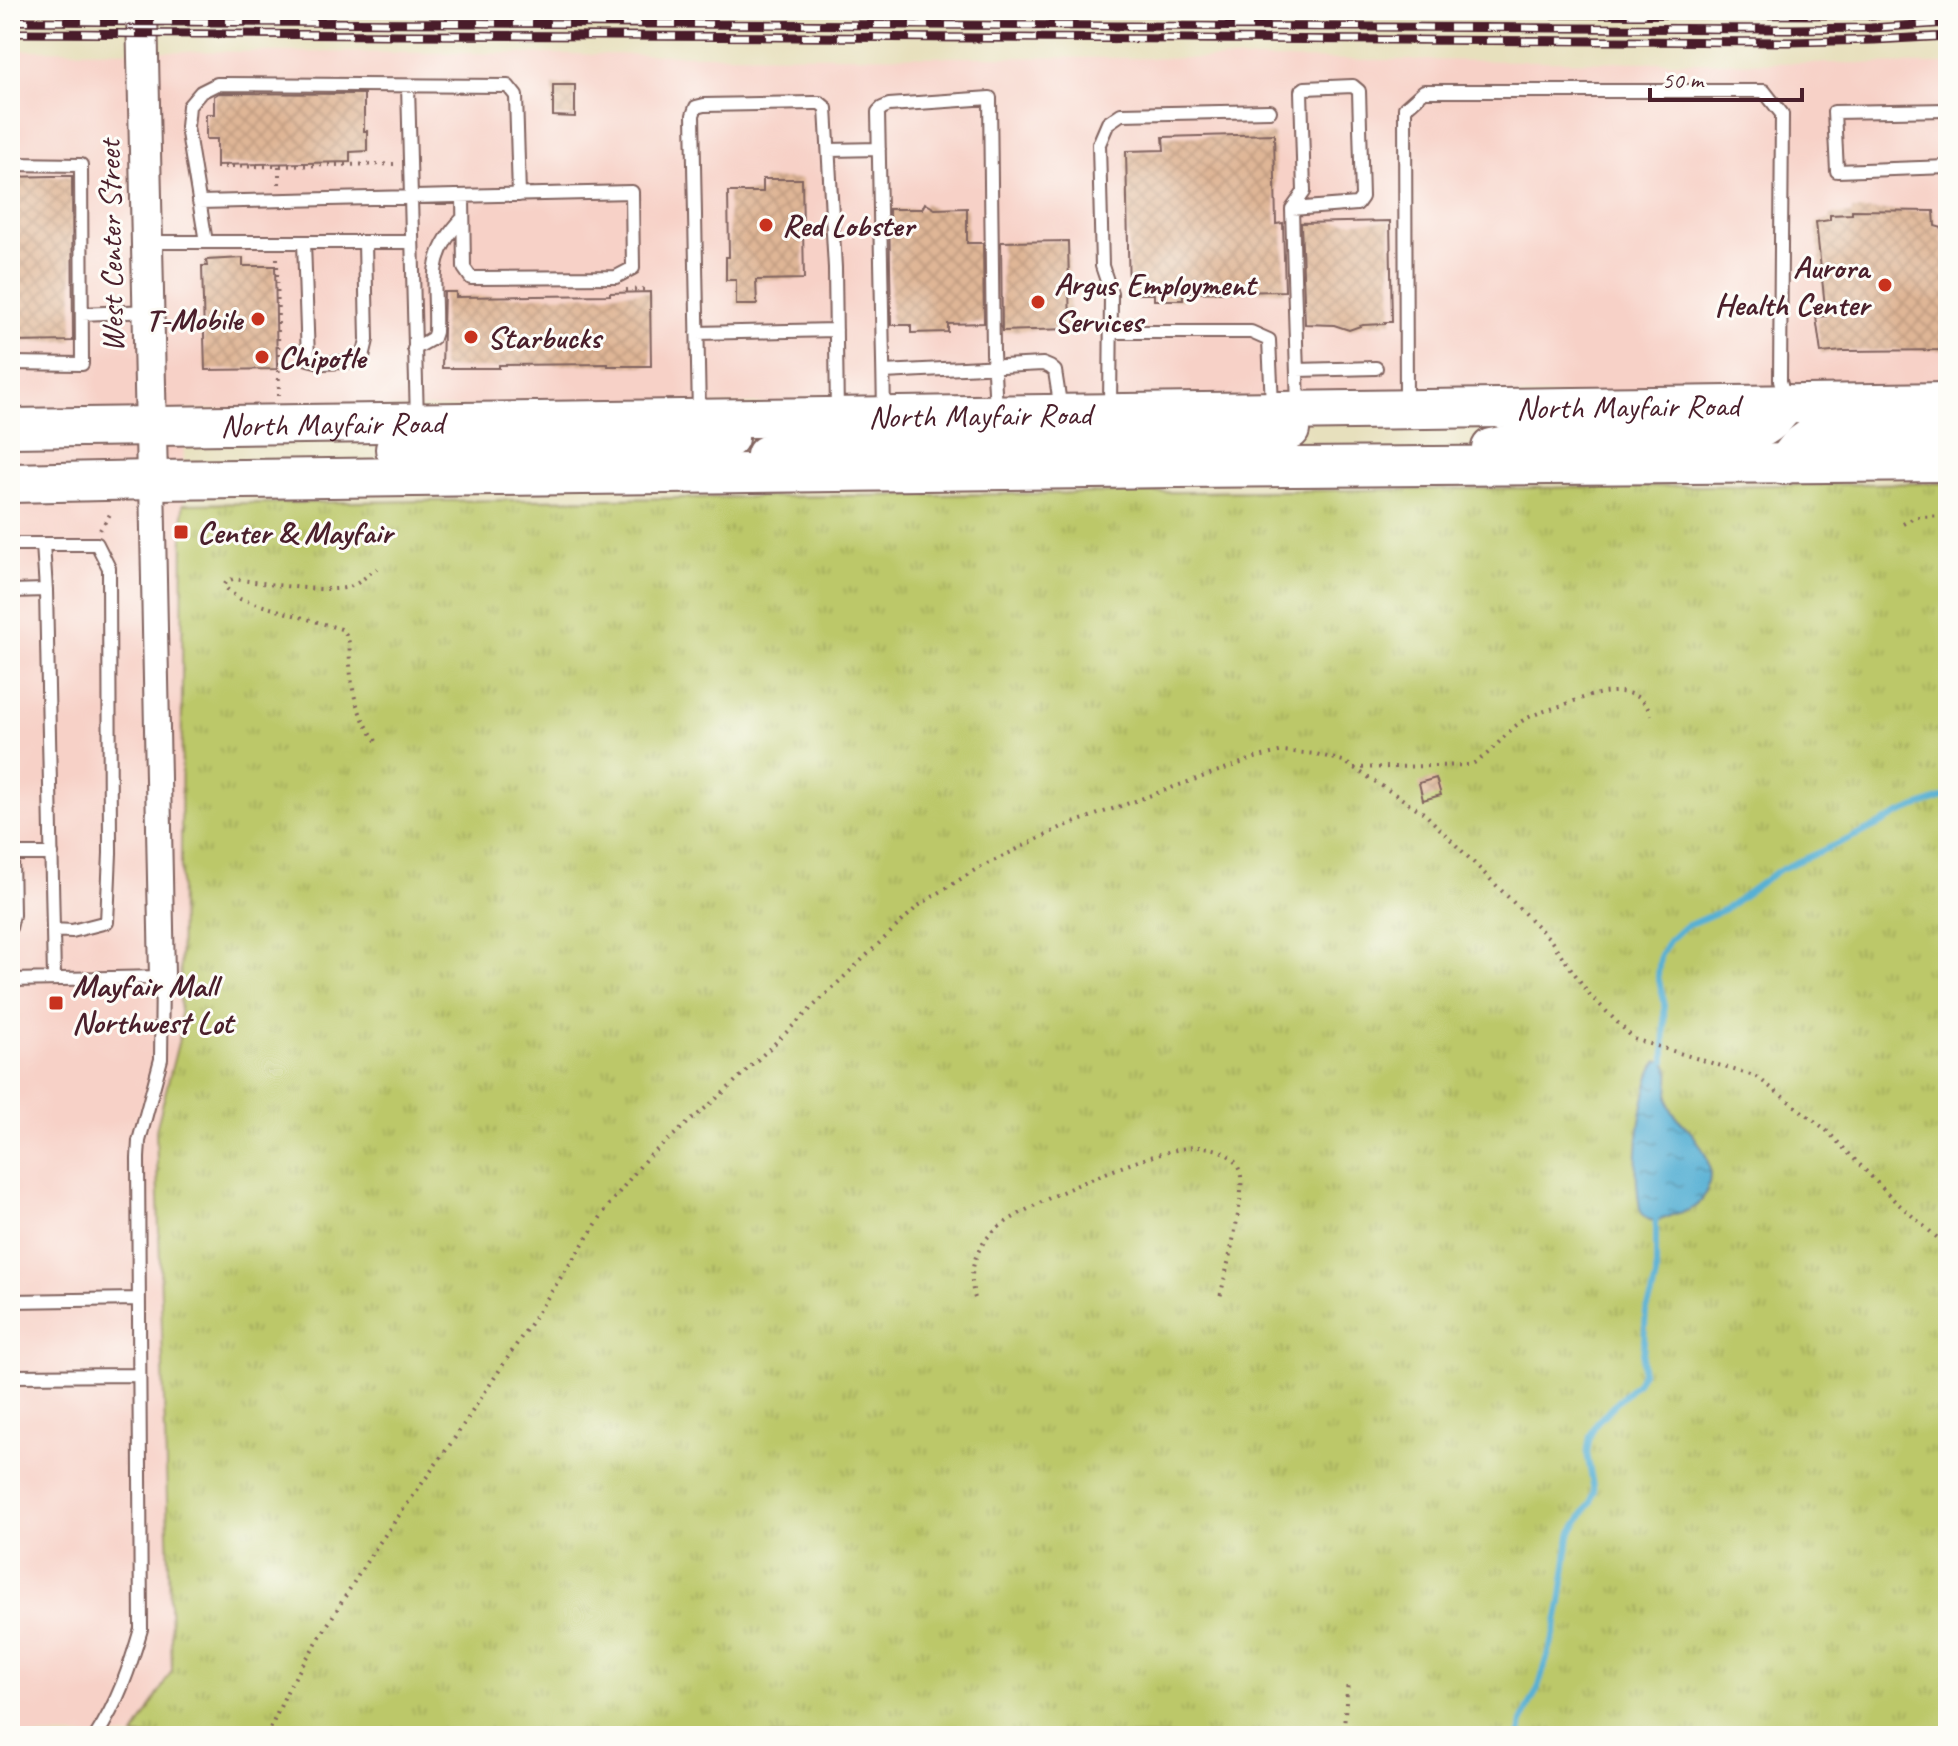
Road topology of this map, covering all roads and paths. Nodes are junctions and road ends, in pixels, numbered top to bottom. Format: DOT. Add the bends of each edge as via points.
graph roads {
  1 [pos="142,10"];
  2 [pos="408,86"];
  3 [pos="1948,110"];
  4 [pos="1270,111"];
  5 [pos="879,149"];
  6 [pos="829,150"];
  7 [pos="10,164"];
  8 [pos="395,164"];
  9 [pos="279,166"];
  10 [pos="216,167"];
  11 [pos="1948,167"];
  12 [pos="279,186"];
  13 [pos="519,195"];
  14 [pos="463,197"];
  15 [pos="411,199"];
  16 [pos="199,202"];
  17 [pos="1292,209"];
  18 [pos="463,218"];
  19 [pos="147,242"];
  20 [pos="206,242"];
  21 [pos="304,242"];
  22 [pos="365,242"];
  23 [pos="411,242"];
  24 [pos="277,257"];
  25 [pos="149,311"];
  26 [pos="82,314"];
  27 [pos="836,330"];
  28 [pos="1111,332"];
  29 [pos="697,333"];
  30 [pos="414,349"];
  31 [pos="10,363"];
  32 [pos="994,366"];
  33 [pos="1376,368"];
  34 [pos="1297,370"];
  35 [pos="884,372"];
  36 [pos="279,397"];
  37 [pos="1948,402"];
  38 [pos="1786,404"];
  39 [pos="1406,409"];
  40 [pos="1285,411"];
  41 [pos="1110,413"];
  42 [pos="1062,414"];
  43 [pos="996,415"];
  44 [pos="884,416"];
  45 [pos="837,417"];
  46 [pos="699,419"];
  47 [pos="417,423"];
  48 [pos="151,427"];
  49 [pos="10,428"];
  50 [pos="1948,428"];
  51 [pos="10,453"];
  52 [pos="1948,462"];
  53 [pos="1784,465"];
  54 [pos="1390,467"];
  55 [pos="998,470"];
  56 [pos="673,474"];
  57 [pos="152,480"];
  58 [pos="10,483"];
  59 [pos="1948,516"];
  60 [pos="1903,524"];
  61 [pos="10,544"];
  62 [pos="43,544"];
  63 [pos="377,568"];
  64 [pos="46,590"];
  65 [pos="10,591"];
  66 [pos="1651,715"];
  67 [pos="376,741"];
  68 [pos="1354,768"];
  69 [pos="11,854"];
  70 [pos="52,854"];
  71 [pos="10,928"];
  72 [pos="53,930"];
  73 [pos="162,977"];
  74 [pos="54,979"];
  75 [pos="10,980"];
  76 [pos="1948,1247"];
  77 [pos="975,1298"];
  78 [pos="1220,1298"];
  79 [pos="139,1299"];
  80 [pos="10,1301"];
  81 [pos="139,1375"];
  82 [pos="10,1376"];
  83 [pos="1348,1681"];
  84 [pos="96,1736"];
  85 [pos="267,1736"];
  86 [pos="1343,1736"];
  1 -- 19 [label="street, West Center Street"];
  2 -- 13 [label="lane" via="508,86 516,96"];
  2 -- 15 [label="lane"];
  2 -- 16 [label="lane" via="217,84 201,92 189,106 187,127"];
  3 -- 11 [label="lane" via="1834,112 1837,171"];
  4 -- 28 [label="lane" via="1121,114 1108,123 1099,144 1102,266 1111,293"];
  5 -- 6 [label="lane"];
  5 -- 32 [label="lane" via="882,108 990,98"];
  5 -- 35 [label="lane"];
  6 -- 27 [label="lane"];
  6 -- 29 [label="lane" via="826,108 820,103 696,107"];
  7 -- 26 [label="lane" via="81,165"];
  8 -- 9 [label="path"];
  9 -- 10 [label="path"];
  9 -- 12 [label="path"];
  13 -- 14 [label="lane"];
  13 -- 18 [label="lane" via="632,192 633,268 616,277 471,278 464,268"];
  14 -- 15 [label="lane"];
  14 -- 18 [label="lane"];
  15 -- 16 [label="lane"];
  15 -- 23 [label="lane"];
  16 -- 20 [label="lane"];
  17 -- 17 [label="lane" via="1304,192 1301,91 1353,86 1359,91 1362,197 1357,204"];
  17 -- 34 [label="lane"];
  18 -- 30 [label="lane" via="441,246 436,262 433,338"];
  19 -- 20 [label="lane"];
  19 -- 25 [label="street, West Center Street"];
  20 -- 21 [label="lane"];
  21 -- 22 [label="lane"];
  21 -- 22 [label="lane" via="308,359 324,363 362,361 367,340"];
  22 -- 23 [label="lane"];
  23 -- 30 [label="lane"];
  24 -- 36 [label="path"];
  25 -- 26 [label="lane"];
  25 -- 48 [label="street, West Center Street"];
  26 -- 31 [label="lane" via="82,364"];
  27 -- 29 [label="lane"];
  27 -- 45 [label="lane"];
  28 -- 40 [label="lane" via="1251,332 1269,340"];
  28 -- 41 [label="lane"];
  29 -- 46 [label="lane"];
  30 -- 47 [label="lane"];
  32 -- 35 [label="lane"];
  32 -- 42 [label="lane" via="1050,367"];
  32 -- 43 [label="lane"];
  33 -- 34 [label="lane"];
  34 -- 40 [label="lane"];
  35 -- 44 [label="lane"];
  37 -- 38 [label="main road, North Mayfair Road"];
  38 -- 39 [label="main road, North Mayfair Road"];
  38 -- 39 [label="lane" via="1780,381 1782,114 1764,91 1424,91 1405,108"];
  38 -- 54 [label="main road" via="1763,428 1744,435 1557,436"];
  39 -- 40 [label="main road, North Mayfair Road"];
  39 -- 55 [label="main road" via="1227,440 1042,441 1009,453"];
  40 -- 41 [label="main road, North Mayfair Road"];
  41 -- 42 [label="main road, North Mayfair Road"];
  42 -- 43 [label="main road, North Mayfair Road"];
  43 -- 44 [label="main road, North Mayfair Road"];
  43 -- 56 [label="main road" via="988,430 956,444 822,445"];
  44 -- 45 [label="main road, North Mayfair Road"];
  45 -- 46 [label="main road, North Mayfair Road"];
  45 -- 57 [label="main road" via="661,448 200,450 164,462"];
  46 -- 47 [label="main road, North Mayfair Road"];
  47 -- 48 [label="main road, North Mayfair Road"];
  48 -- 49 [label="main road, North Mayfair Road"];
  48 -- 51 [label="main road" via="113,449"];
  48 -- 57 [label="street, West Center Street"];
  50 -- 53 [label="main road" via="1810,438"];
  52 -- 53 [label="main road, North Mayfair Road"];
  53 -- 54 [label="main road, North Mayfair Road"];
  54 -- 55 [label="main road, North Mayfair Road"];
  55 -- 56 [label="main road, North Mayfair Road"];
  56 -- 57 [label="main road, North Mayfair Road"];
  57 -- 58 [label="main road, North Mayfair Road"];
  57 -- 73 [label="street"];
  59 -- 60 [label="path" via="1916,517"];
  61 -- 62 [label="lane"];
  62 -- 64 [label="lane"];
  62 -- 72 [label="lane" via="97,544 109,568 107,922"];
  63 -- 67 [label="path" via="340,589 233,579 224,586 240,599 345,632 354,699"];
  64 -- 65 [label="lane"];
  64 -- 70 [label="lane"];
  66 -- 68 [label="path" via="1643,701 1629,693 1592,695 1531,716 1470,765"];
  68 -- 76 [label="path" via="1424,813 1549,938 1590,995 1634,1039 1757,1077 1825,1129"];
  68 -- 85 [label="path" via="1316,754 1283,751 1255,758 1062,827 975,870 918,906 724,1092 645,1160 608,1206 372,1553 289,1687"];
  69 -- 70 [label="lane"];
  69 -- 71 [label="lane"];
  70 -- 72 [label="lane"];
  72 -- 74 [label="lane"];
  73 -- 74 [label="lane"];
  73 -- 79 [label="lane" via="161,1059 139,1141"];
  74 -- 75 [label="lane"];
  77 -- 78 [label="path" via="975,1258 994,1231 1017,1214 1116,1169 1198,1146 1230,1156 1240,1171 1241,1192"];
  79 -- 80 [label="lane"];
  79 -- 81 [label="lane"];
  81 -- 82 [label="lane"];
  81 -- 84 [label="lane" via="141,1629 130,1670"];
  83 -- 86 [label="path"];
}
